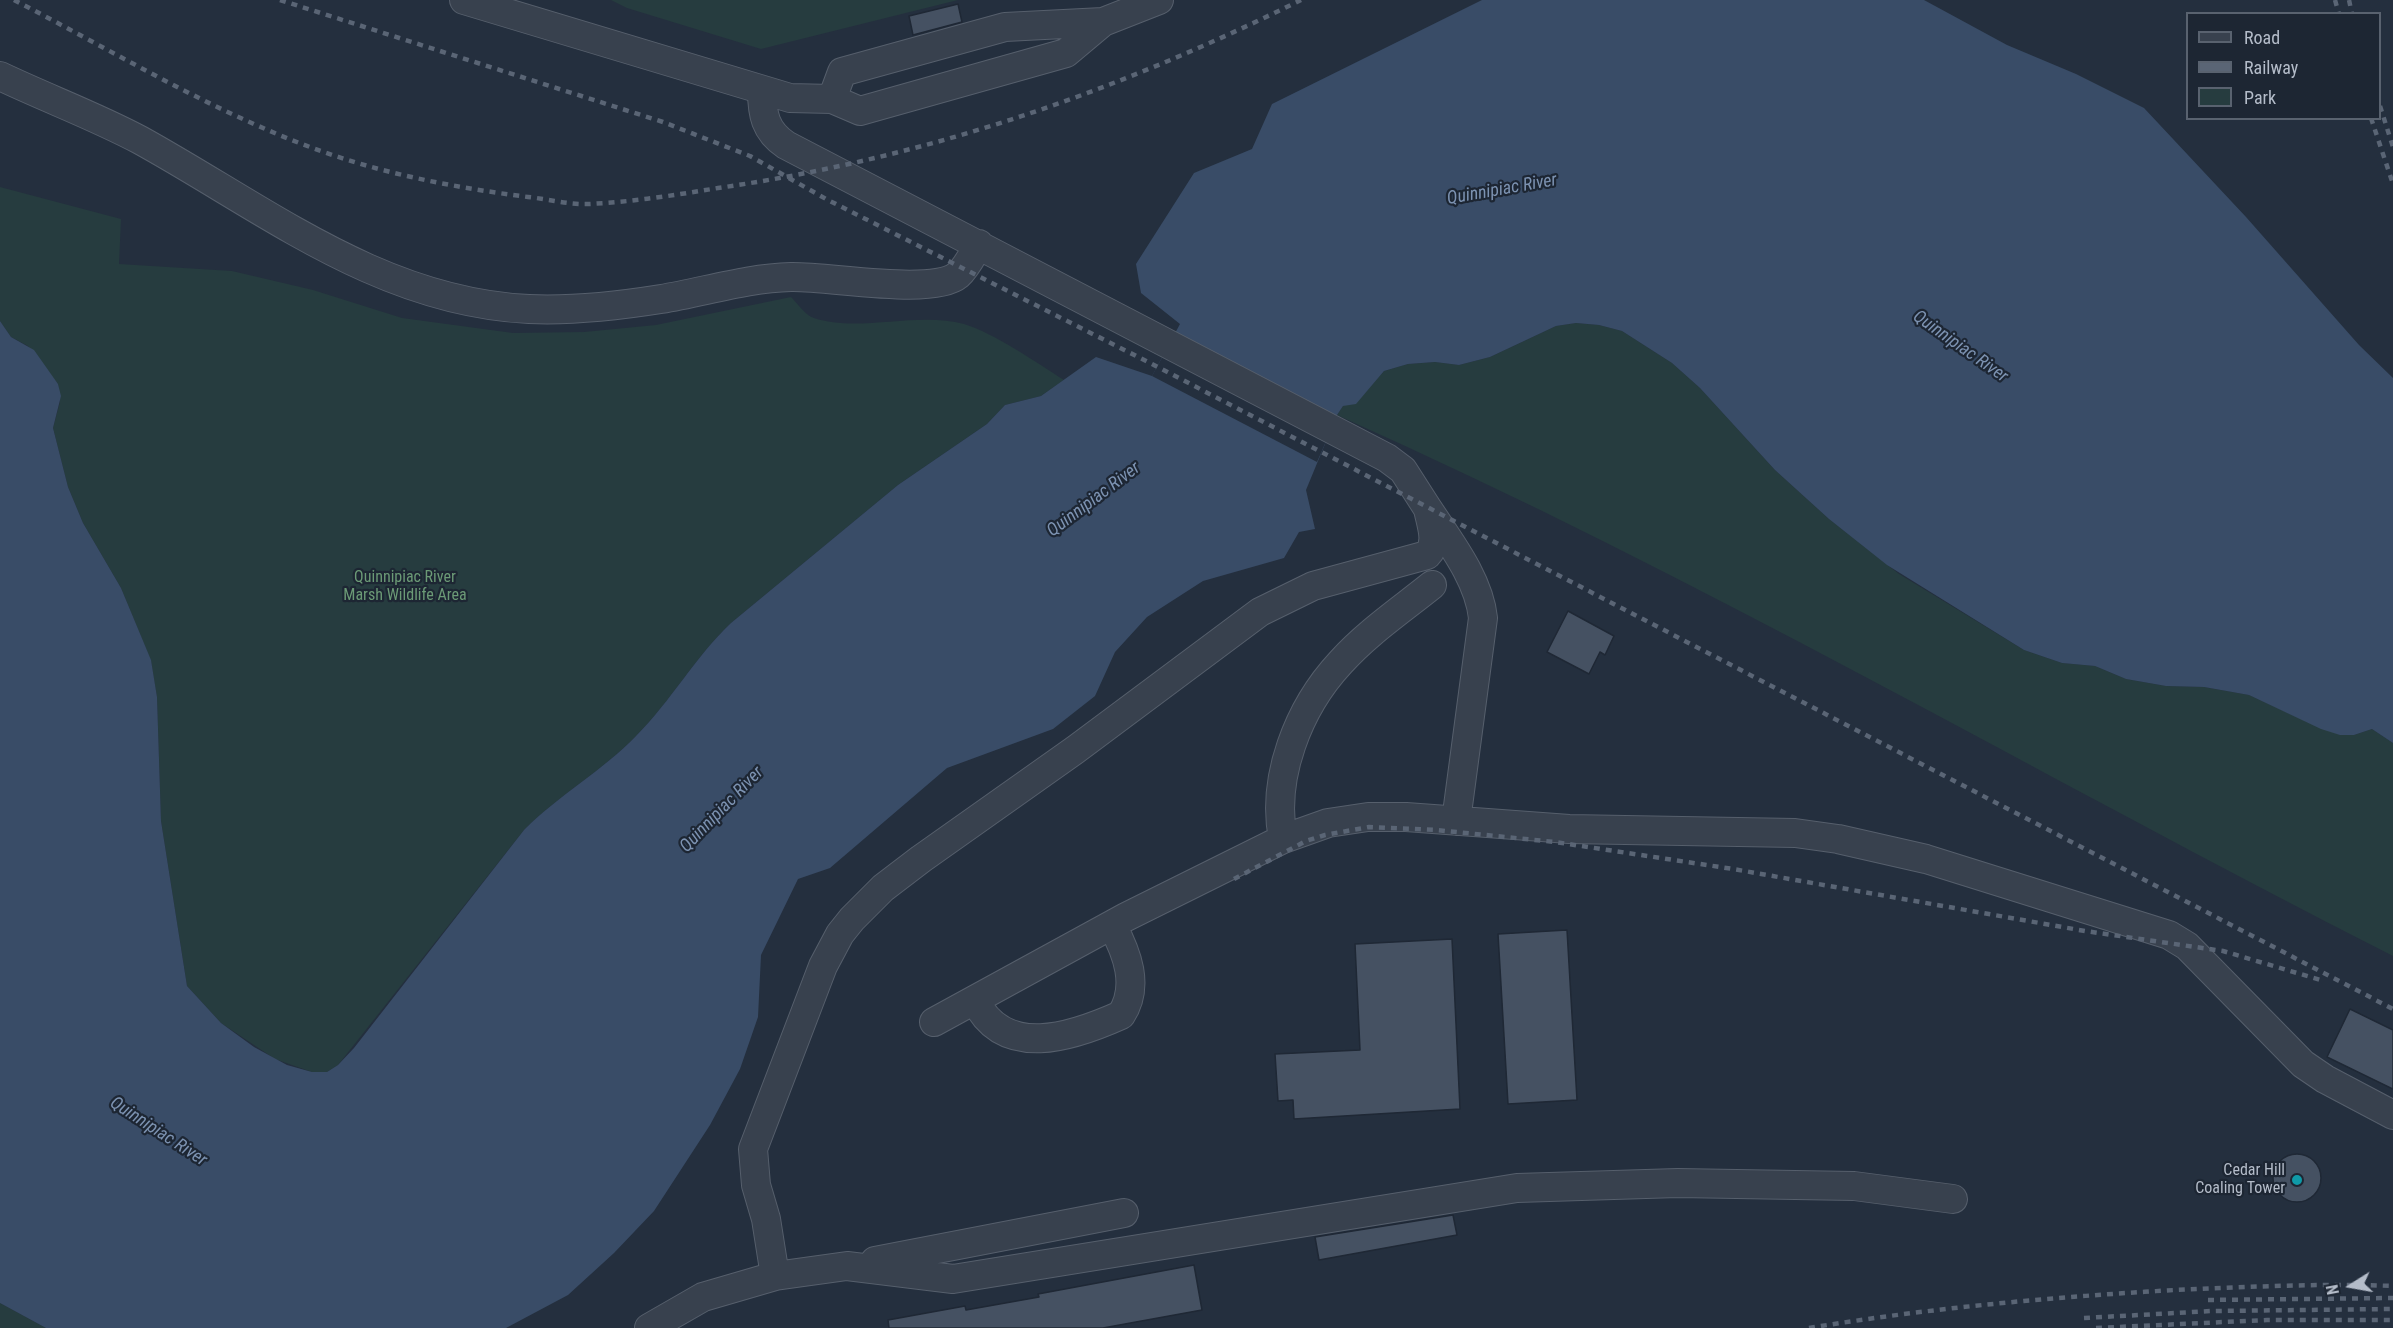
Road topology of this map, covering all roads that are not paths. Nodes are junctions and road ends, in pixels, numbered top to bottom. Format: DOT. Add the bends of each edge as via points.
graph roads {
  1 [pos="464,0"];
  2 [pos="1159,0"];
  3 [pos="1103,22"];
  4 [pos="0,76"];
  5 [pos="762,90"];
  6 [pos="832,99"];
  7 [pos="979,244"];
  8 [pos="1428,509"];
  9 [pos="1432,585"];
  10 [pos="1456,820"];
  11 [pos="1283,840"];
  12 [pos="1112,925"];
  13 [pos="975,1000"];
  14 [pos="934,1022"];
  15 [pos="2393,1115"];
  16 [pos="1953,1199"];
  17 [pos="1124,1213"];
  18 [pos="847,1266"];
  19 [pos="775,1276"];
  20 [pos="649,1328"];
  1 -- 5 [label="lane"];
  2 -- 3 [label="lane"];
  3 -- 6 [label="lane" via="1066,53 860,111"];
  3 -- 6 [label="lane" via="1005,27 842,72"];
  4 -- 7 [label="lane" via="138,140 365,268 424,291 466,300 526,309 598,307 796,277 923,286 956,277"];
  5 -- 6 [label="lane" via="790,98"];
  5 -- 7 [label="lane" via="762,112 775,138"];
  7 -- 8 [label="lane" via="1397,464"];
  8 -- 10 [label="lane" via="1469,578 1483,618"];
  8 -- 19 [label="lane" via="1434,540 1427,555 1313,586 1260,612 921,859 852,919 823,966 753,1149 756,1185"];
  9 -- 11 [label="lane" via="1354,649 1317,694 1297,731 1282,781 1279,802"];
  10 -- 11 [label="lane" via="1351,818"];
  10 -- 15 [label="lane" via="1569,830 1785,832 1838,839 1926,859 2151,928 2187,946 2303,1064"];
  11 -- 12 [label="lane"];
  12 -- 13 [label="lane"];
  12 -- 13 [label="lane" via="1127,958 1131,980 1132,993 1121,1015 1085,1029 1032,1039 1016,1038 991,1025"];
  13 -- 14 [label="lane"];
  16 -- 18 [label="lane" via="1854,1185 1517,1188 953,1279"];
  17 -- 18 [label="lane"];
  18 -- 19 [label="lane"];
  19 -- 20 [label="lane" via="703,1297"];
}
